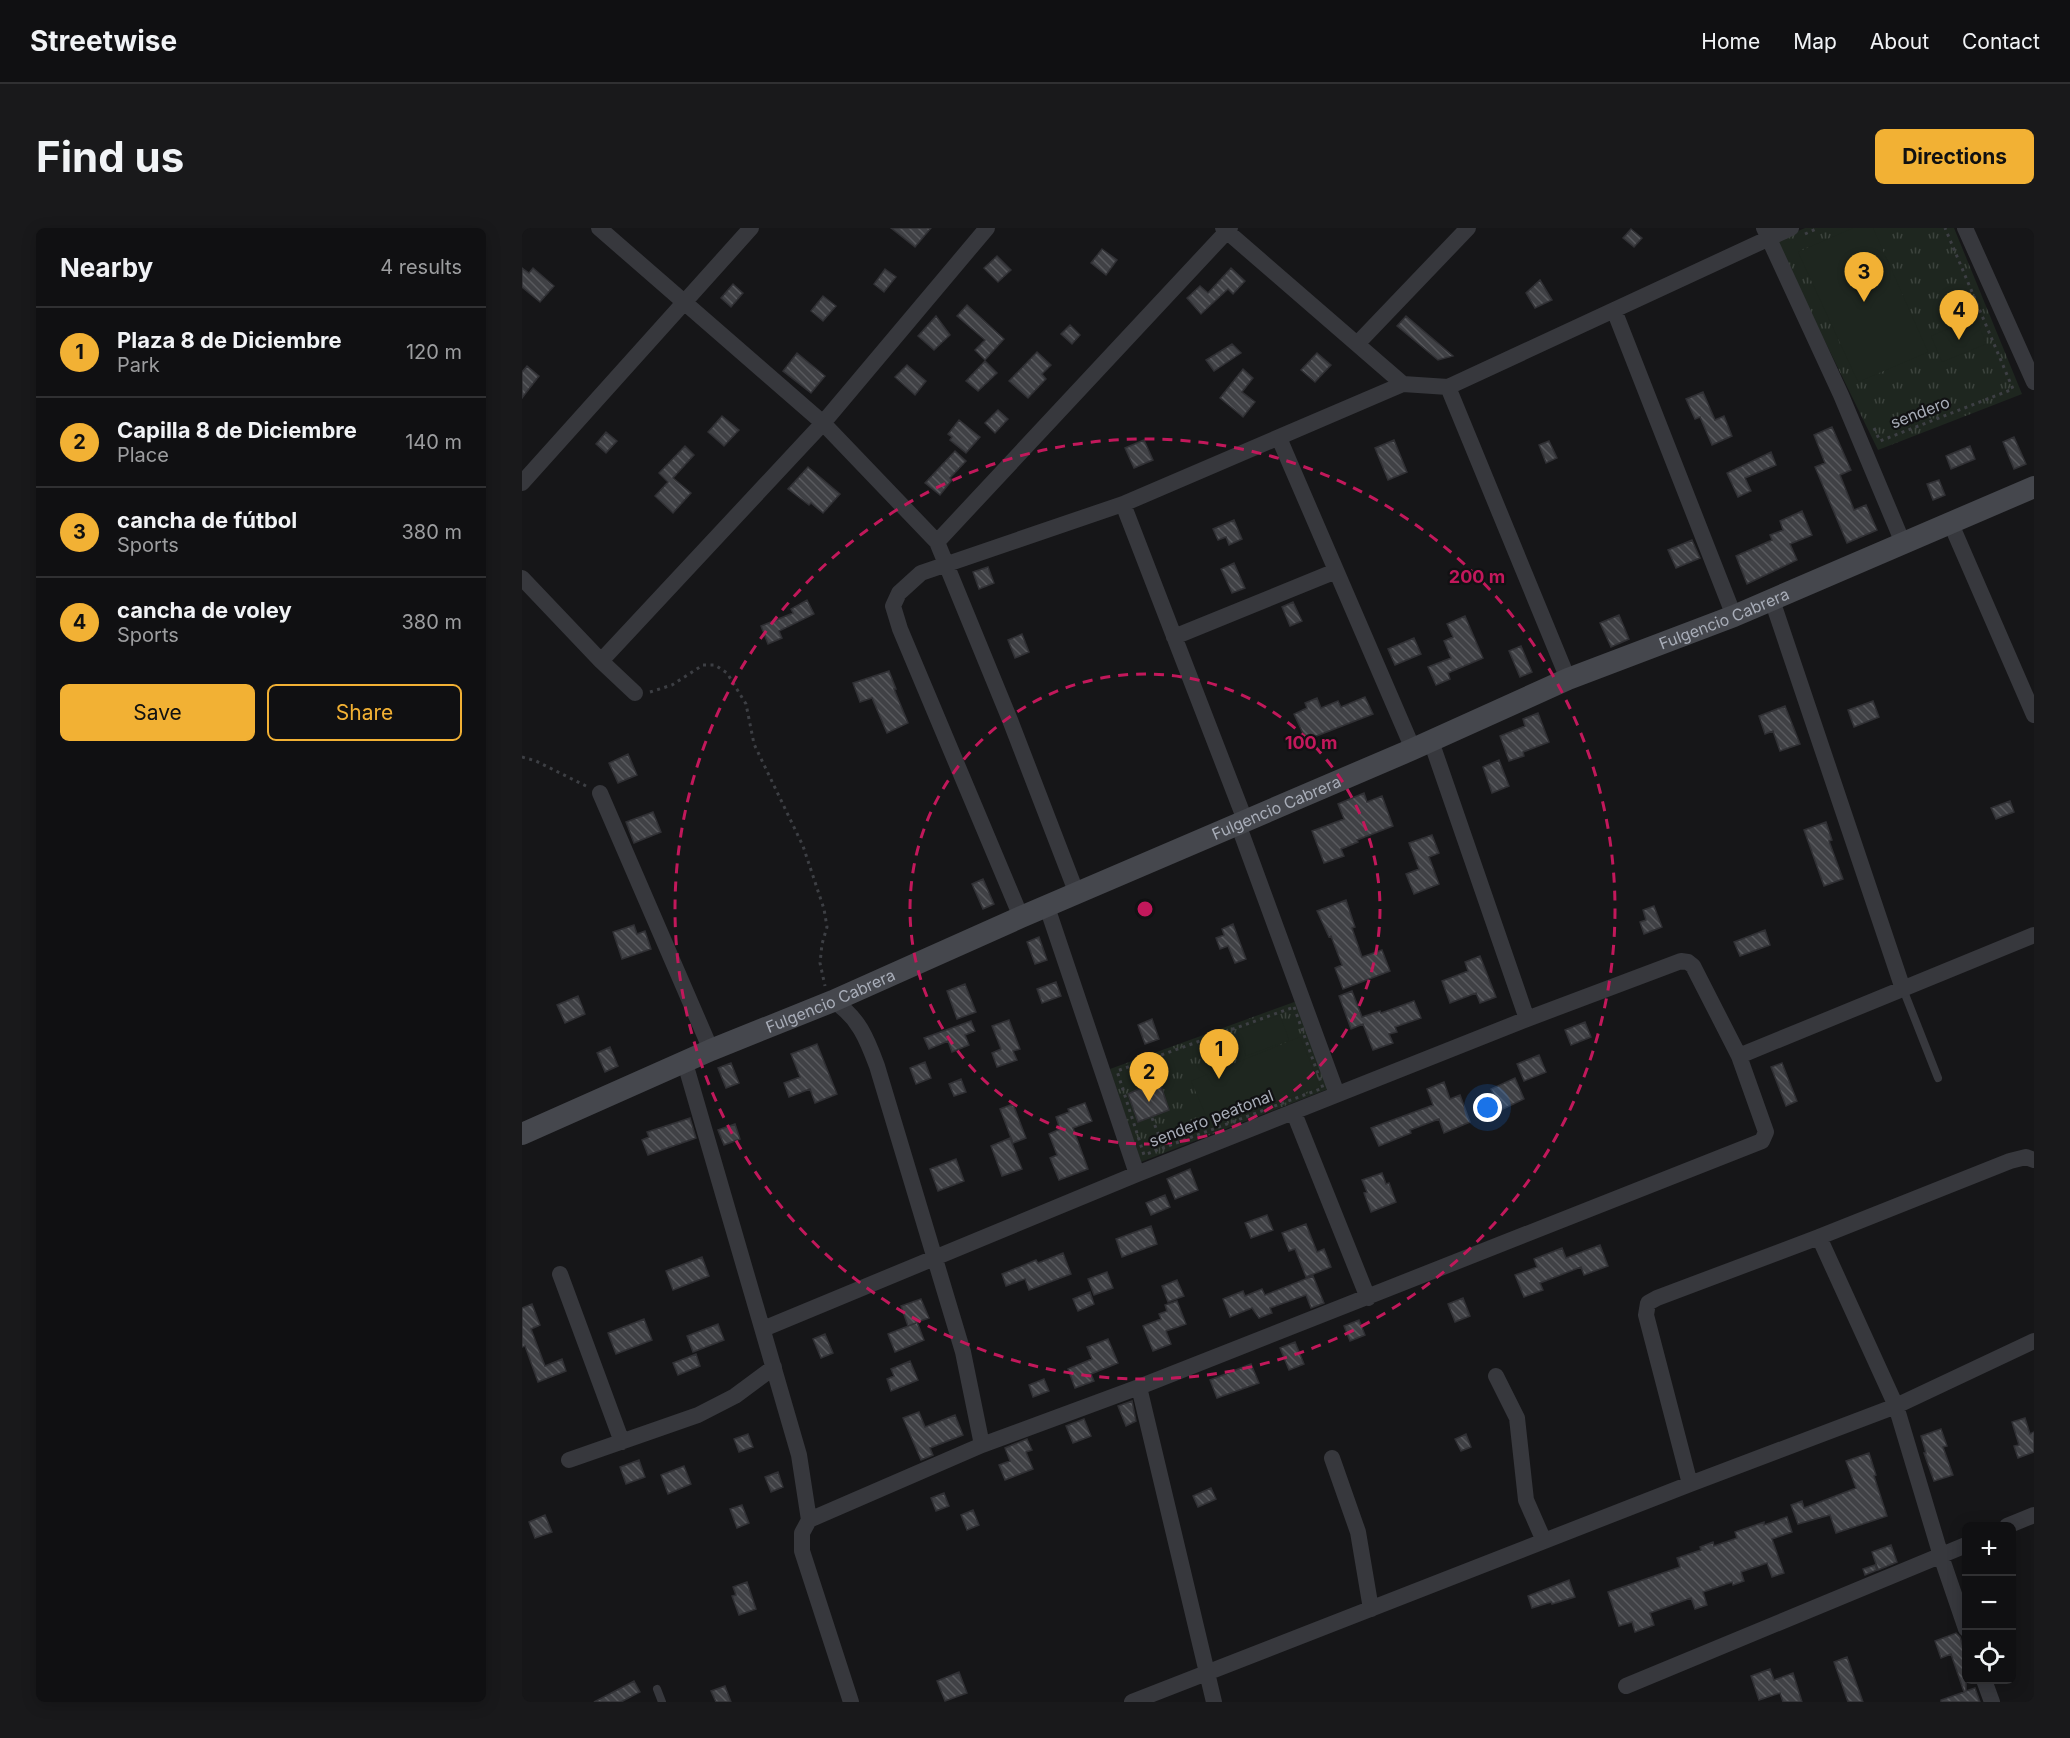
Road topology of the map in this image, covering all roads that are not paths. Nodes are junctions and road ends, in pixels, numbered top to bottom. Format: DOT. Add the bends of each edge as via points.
graph roads {
  1 [pos="599,228"];
  2 [pos="751,228"];
  3 [pos="987,228"];
  4 [pos="1468,228"];
  5 [pos="1965,228"];
  6 [pos="1227,229"];
  7 [pos="1796,232"];
  8 [pos="1767,233"];
  9 [pos="684,302"];
  10 [pos="1614,310"];
  11 [pos="1357,344"];
  12 [pos="2034,382"];
  13 [pos="1403,384"];
  14 [pos="1448,387"];
  15 [pos="823,423"];
  16 [pos="1278,438"];
  17 [pos="522,483"];
  18 [pos="2034,487"];
  19 [pos="1123,504"];
  20 [pos="1951,524"];
  21 [pos="937,542"];
  22 [pos="1903,543"];
  23 [pos="946,564"];
  24 [pos="1336,572"];
  25 [pos="522,579"];
  26 [pos="1772,600"];
  27 [pos="1734,616"];
  28 [pos="1174,637"];
  29 [pos="601,661"];
  30 [pos="1568,679"];
  31 [pos="635,693"];
  32 [pos="2034,715"];
  33 [pos="1422,745"];
  34 [pos="600,793"];
  35 [pos="1242,822"];
  36 [pos="1077,894"];
  37 [pos="1047,907"];
  38 [pos="1022,917"];
  39 [pos="2034,935"];
  40 [pos="1903,989"];
  41 [pos="833,1001"];
  42 [pos="1527,1019"];
  43 [pos="711,1050"];
  44 [pos="1739,1056"];
  45 [pos="685,1063"];
  46 [pos="1938,1077"];
  47 [pos="1336,1094"];
  48 [pos="1294,1113"];
  49 [pos="522,1134"];
  50 [pos="2034,1160"];
  51 [pos="1137,1173"];
  52 [pos="1819,1237"];
  53 [pos="934,1257"];
  54 [pos="560,1274"];
  55 [pos="1368,1298"];
  56 [pos="763,1329"];
  57 [pos="2034,1341"];
  58 [pos="774,1367"];
  59 [pos="1496,1376"];
  60 [pos="1139,1387"];
  61 [pos="1896,1406"];
  62 [pos="622,1442"];
  63 [pos="982,1445"];
  64 [pos="1332,1458"];
  65 [pos="569,1460"];
  66 [pos="1690,1484"];
  67 [pos="2034,1515"];
  68 [pos="809,1520"];
  69 [pos="2016,1523"];
  70 [pos="1544,1541"];
  71 [pos="1962,1547"];
  72 [pos="1941,1556"];
  73 [pos="1371,1609"];
  74 [pos="1962,1617"];
  75 [pos="1207,1673"];
  76 [pos="1985,1684"];
  77 [pos="1626,1686"];
  78 [pos="657,1689"];
  79 [pos="662,1702"];
  80 [pos="852,1702"];
  81 [pos="1132,1702"];
  82 [pos="1214,1702"];
  83 [pos="1992,1702"];
  1 -- 9 [label="street"];
  2 -- 9 [label="street"];
  3 -- 15 [label="street"];
  4 -- 11 [label="street"];
  5 -- 12 [label="street"];
  6 -- 11 [label="street"];
  6 -- 21 [label="street"];
  7 -- 8 [label="street"];
  8 -- 10 [label="street"];
  8 -- 22 [label="street"];
  9 -- 15 [label="street"];
  9 -- 17 [label="street"];
  10 -- 14 [label="street"];
  10 -- 27 [label="street"];
  11 -- 13 [label="street"];
  13 -- 14 [label="street"];
  13 -- 16 [label="street"];
  14 -- 30 [label="street"];
  15 -- 21 [label="street"];
  15 -- 29 [label="street"];
  16 -- 19 [label="street"];
  16 -- 24 [label="street"];
  18 -- 20 [label="main road, Fulgencio Cabrera"];
  19 -- 23 [label="street"];
  19 -- 28 [label="street"];
  20 -- 22 [label="main road, Fulgencio Cabrera"];
  20 -- 32 [label="street"];
  21 -- 23 [label="street"];
  22 -- 26 [label="main road, Fulgencio Cabrera"];
  23 -- 36 [label="street"];
  23 -- 38 [label="street" via="921,573 899,593 893,606"];
  24 -- 28 [label="street"];
  24 -- 33 [label="street"];
  25 -- 29 [label="street"];
  26 -- 27 [label="main road, Fulgencio Cabrera"];
  26 -- 40 [label="street"];
  27 -- 30 [label="main road, Fulgencio Cabrera"];
  28 -- 35 [label="street"];
  29 -- 31 [label="street"];
  30 -- 33 [label="main road, Fulgencio Cabrera"];
  33 -- 35 [label="main road, Fulgencio Cabrera"];
  33 -- 42 [label="street"];
  34 -- 43 [label="street"];
  35 -- 36 [label="main road, Fulgencio Cabrera"];
  35 -- 47 [label="street"];
  36 -- 37 [label="main road, Fulgencio Cabrera"];
  37 -- 38 [label="main road, Fulgencio Cabrera"];
  37 -- 51 [label="street"];
  38 -- 41 [label="main road, Fulgencio Cabrera"];
  39 -- 40 [label="street"];
  40 -- 44 [label="street"];
  40 -- 46 [label="lane"];
  41 -- 43 [label="main road, Fulgencio Cabrera"];
  41 -- 53 [label="street" via="852,1016 866,1036"];
  42 -- 44 [label="street" via="1684,961 1693,966"];
  42 -- 47 [label="street"];
  43 -- 45 [label="main road, Fulgencio Cabrera"];
  44 -- 55 [label="street" via="1766,1132 1762,1141"];
  45 -- 49 [label="main road, Fulgencio Cabrera"];
  45 -- 56 [label="street"];
  47 -- 48 [label="street"];
  48 -- 51 [label="street"];
  48 -- 55 [label="street"];
  50 -- 52 [label="street" via="2026,1157 2010,1161"];
  51 -- 53 [label="street"];
  52 -- 61 [label="street"];
  52 -- 66 [label="street" via="1648,1304 1646,1315"];
  53 -- 56 [label="street"];
  53 -- 63 [label="street" via="963,1352"];
  54 -- 62 [label="street"];
  55 -- 60 [label="street"];
  56 -- 58 [label="street"];
  57 -- 61 [label="street"];
  58 -- 62 [label="street" via="735,1396 699,1415"];
  58 -- 68 [label="street" via="799,1455"];
  59 -- 70 [label="street" via="1517,1418 1526,1500"];
  60 -- 63 [label="street"];
  60 -- 75 [label="street"];
  61 -- 66 [label="street"];
  61 -- 72 [label="street"];
  62 -- 65 [label="street"];
  63 -- 68 [label="street"];
  64 -- 73 [label="street" via="1358,1532"];
  66 -- 70 [label="street"];
  67 -- 69 [label="street"];
  68 -- 80 [label="street" via="802,1533 802,1551"];
  70 -- 73 [label="street"];
  71 -- 72 [label="street"];
  72 -- 74 [label="street"];
  72 -- 77 [label="street"];
  73 -- 75 [label="street"];
  75 -- 81 [label="street"];
  75 -- 82 [label="street"];
  76 -- 83 [label="street"];
  78 -- 79 [label="lane"];
}
